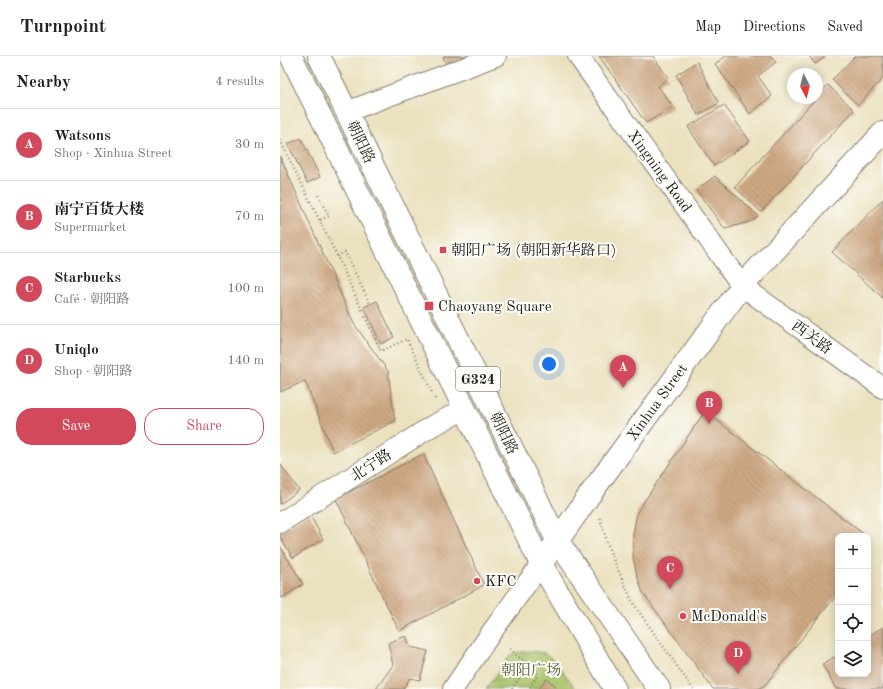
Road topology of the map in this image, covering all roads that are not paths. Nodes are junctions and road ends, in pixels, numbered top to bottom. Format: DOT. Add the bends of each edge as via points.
graph roads {
  1 [pos="291,56"];
  2 [pos="319,56"];
  3 [pos="496,56"];
  4 [pos="578,56"];
  5 [pos="346,112"];
  6 [pos="883,134"];
  7 [pos="742,286"];
  8 [pos="883,388"];
  9 [pos="465,409"];
  10 [pos="280,523"];
  11 [pos="557,540"];
  12 [pos="540,564"];
  13 [pos="453,689"];
  14 [pos="615,689"];
  15 [pos="659,689"];
  1 -- 9 [label="main road, 朝阳路 / G324"];
  2 -- 5 [label="main road, 朝阳路 / G324"];
  3 -- 5 [label="street"];
  4 -- 7 [label="street, Xingning Road"];
  5 -- 11 [label="main road, 朝阳路 / G324"];
  6 -- 7 [label="main road, Xinhua Street"];
  7 -- 8 [label="street, 西关路"];
  7 -- 11 [label="main road, Xinhua Street"];
  9 -- 10 [label="street, 北宁路" via="432,426"];
  9 -- 12 [label="main road, 朝阳路 / G324"];
  11 -- 12 [label="main road, Xinhua Street"];
  11 -- 15 [label="main road, 朝阳路 / G324"];
  12 -- 13 [label="street, Xinhua Street"];
  12 -- 14 [label="main road, 朝阳路 / G324"];
}
